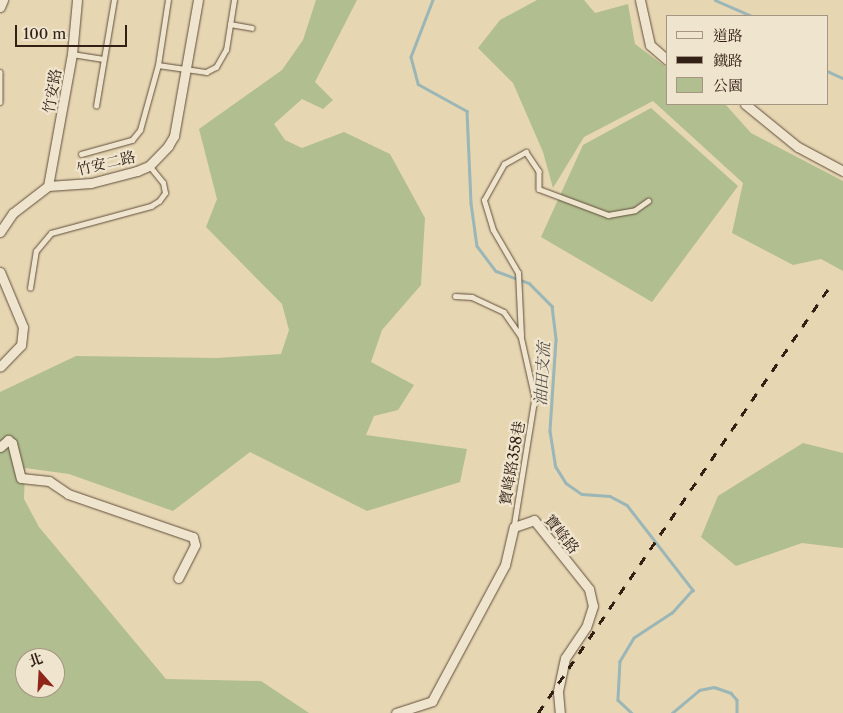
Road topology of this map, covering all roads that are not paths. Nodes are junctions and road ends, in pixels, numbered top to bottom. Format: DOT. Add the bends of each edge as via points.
graph roads {
  1 [pos="3,0"];
  2 [pos="77,0"];
  3 [pos="114,0"];
  4 [pos="168,0"];
  5 [pos="198,0"];
  6 [pos="234,0"];
  7 [pos="640,0"];
  8 [pos="0,7"];
  9 [pos="230,24"];
  10 [pos="252,28"];
  11 [pos="72,54"];
  12 [pos="102,59"];
  13 [pos="666,59"];
  14 [pos="158,65"];
  15 [pos="186,71"];
  16 [pos="0,72"];
  17 [pos="0,102"];
  18 [pos="746,105"];
  19 [pos="96,106"];
  20 [pos="81,154"];
  21 [pos="148,166"];
  22 [pos="843,171"];
  23 [pos="48,186"];
  24 [pos="648,202"];
  25 [pos="0,232"];
  26 [pos="0,272"];
  27 [pos="30,288"];
  28 [pos="455,296"];
  29 [pos="521,336"];
  30 [pos="0,367"];
  31 [pos="0,447"];
  32 [pos="514,527"];
  33 [pos="178,578"];
  34 [pos="396,713"];
  35 [pos="560,713"];
  1 -- 8 [label="street"];
  2 -- 11 [label="street, 竹安路"];
  3 -- 12 [label="lane"];
  4 -- 14 [label="lane"];
  5 -- 15 [label="street, 竹安二路"];
  6 -- 9 [label="lane"];
  7 -- 13 [label="street" via="650,45"];
  9 -- 10 [label="lane"];
  9 -- 15 [label="lane" via="226,50 216,67 206,72"];
  11 -- 12 [label="lane"];
  11 -- 23 [label="street, 竹安路"];
  12 -- 19 [label="lane"];
  14 -- 15 [label="lane"];
  14 -- 20 [label="lane" via="140,130 132,140"];
  15 -- 21 [label="street, 竹安二路" via="174,136"];
  16 -- 17 [label="lane"];
  18 -- 22 [label="street" via="798,147"];
  21 -- 23 [label="street, 竹安二路" via="91,183"];
  21 -- 27 [label="lane" via="163,183 165,192 159,201 51,233 36,251"];
  23 -- 25 [label="street" via="13,213"];
  24 -- 29 [label="lane" via="635,210 608,215 539,189 539,171 526,152 504,164 484,200 493,230 518,273"];
  26 -- 30 [label="street" via="23,328 21,345"];
  28 -- 29 [label="lane, 寶峰路358巷" via="472,297 504,312"];
  29 -- 32 [label="lane, 寶峰路358巷" via="535,398"];
  31 -- 33 [label="street" via="8,440 12,443 21,478 49,481 68,494 193,538 195,545"];
  32 -- 34 [label="street" via="505,564 443,684 432,701"];
  32 -- 35 [label="street, 寶峰路" via="534,520 542,525 589,590 594,606 586,627 565,658 558,692"];
}
